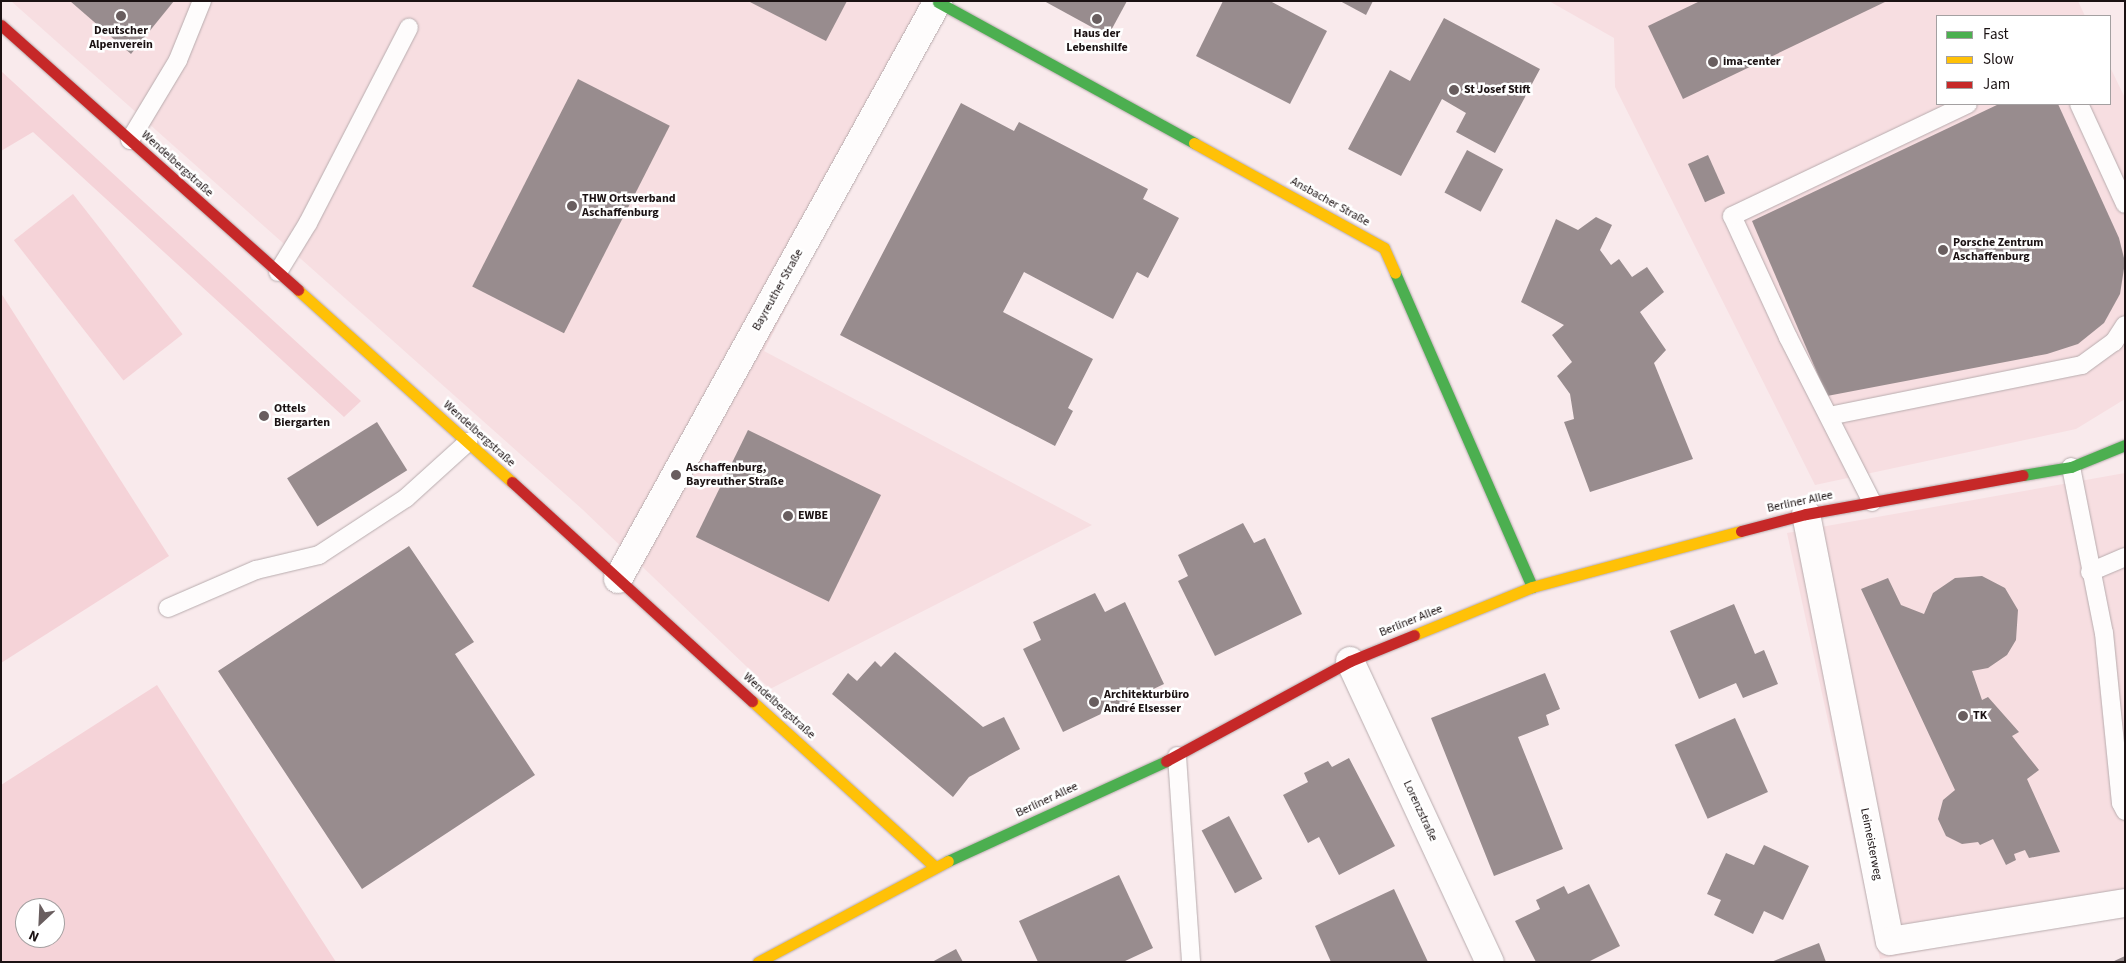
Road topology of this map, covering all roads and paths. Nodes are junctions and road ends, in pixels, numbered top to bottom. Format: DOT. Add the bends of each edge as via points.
graph roads {
  1 [pos="202,1"];
  2 [pos="938,2"];
  3 [pos="1,25"];
  4 [pos="409,27"];
  5 [pos="1966,105"];
  6 [pos="2079,105"];
  7 [pos="130,140"];
  8 [pos="2125,204"];
  9 [pos="278,272"];
  10 [pos="2125,324"];
  11 [pos="1829,416"];
  12 [pos="468,442"];
  13 [pos="2125,445"];
  14 [pos="2071,467"];
  15 [pos="1872,502"];
  16 [pos="1806,514"];
  17 [pos="2125,556"];
  18 [pos="2090,572"];
  19 [pos="618,579"];
  20 [pos="1532,587"];
  21 [pos="168,608"];
  22 [pos="1350,661"];
  23 [pos="1177,756"];
  24 [pos="2125,811"];
  25 [pos="935,867"];
  26 [pos="2125,903"];
  27 [pos="1894,951"];
  28 [pos="758,962"];
  29 [pos="1191,962"];
  30 [pos="1490,962"];
  1 -- 7 [label="lane" via="178,60"];
  2 -- 19 [label="street, Bayreuther Straße"];
  2 -- 20 [label="street, Ansbacher Straße" via="1384,248"];
  3 -- 7 [label="street, Wendelbergstraße"];
  4 -- 9 [label="lane" via="308,224"];
  5 -- 11 [label="lane" via="1732,216"];
  6 -- 8 [label="lane"];
  7 -- 9 [label="street, Wendelbergstraße"];
  9 -- 12 [label="street, Wendelbergstraße"];
  10 -- 11 [label="lane" via="2114,342 2082,365"];
  11 -- 15 [label="lane"];
  12 -- 19 [label="street, Wendelbergstraße"];
  12 -- 21 [label="lane" via="406,498 319,555 256,570"];
  13 -- 14 [label="street, Berliner Allee"];
  14 -- 15 [label="street, Berliner Allee"];
  14 -- 18 [label="lane"];
  15 -- 16 [label="street, Berliner Allee"];
  16 -- 20 [label="street, Berliner Allee"];
  16 -- 27 [label="street, Leimeisterweg"];
  17 -- 18 [label="lane"];
  18 -- 24 [label="lane" via="2104,633 2121,803"];
  19 -- 25 [label="street, Wendelbergstraße"];
  20 -- 22 [label="street, Berliner Allee"];
  22 -- 23 [label="street, Berliner Allee"];
  22 -- 30 [label="street, Lorenzstraße"];
  23 -- 25 [label="street, Berliner Allee"];
  23 -- 29 [label="lane"];
  25 -- 28 [label="street, Berliner Allee"];
  26 -- 27 [label="street, Leimeisterweg"];
}
